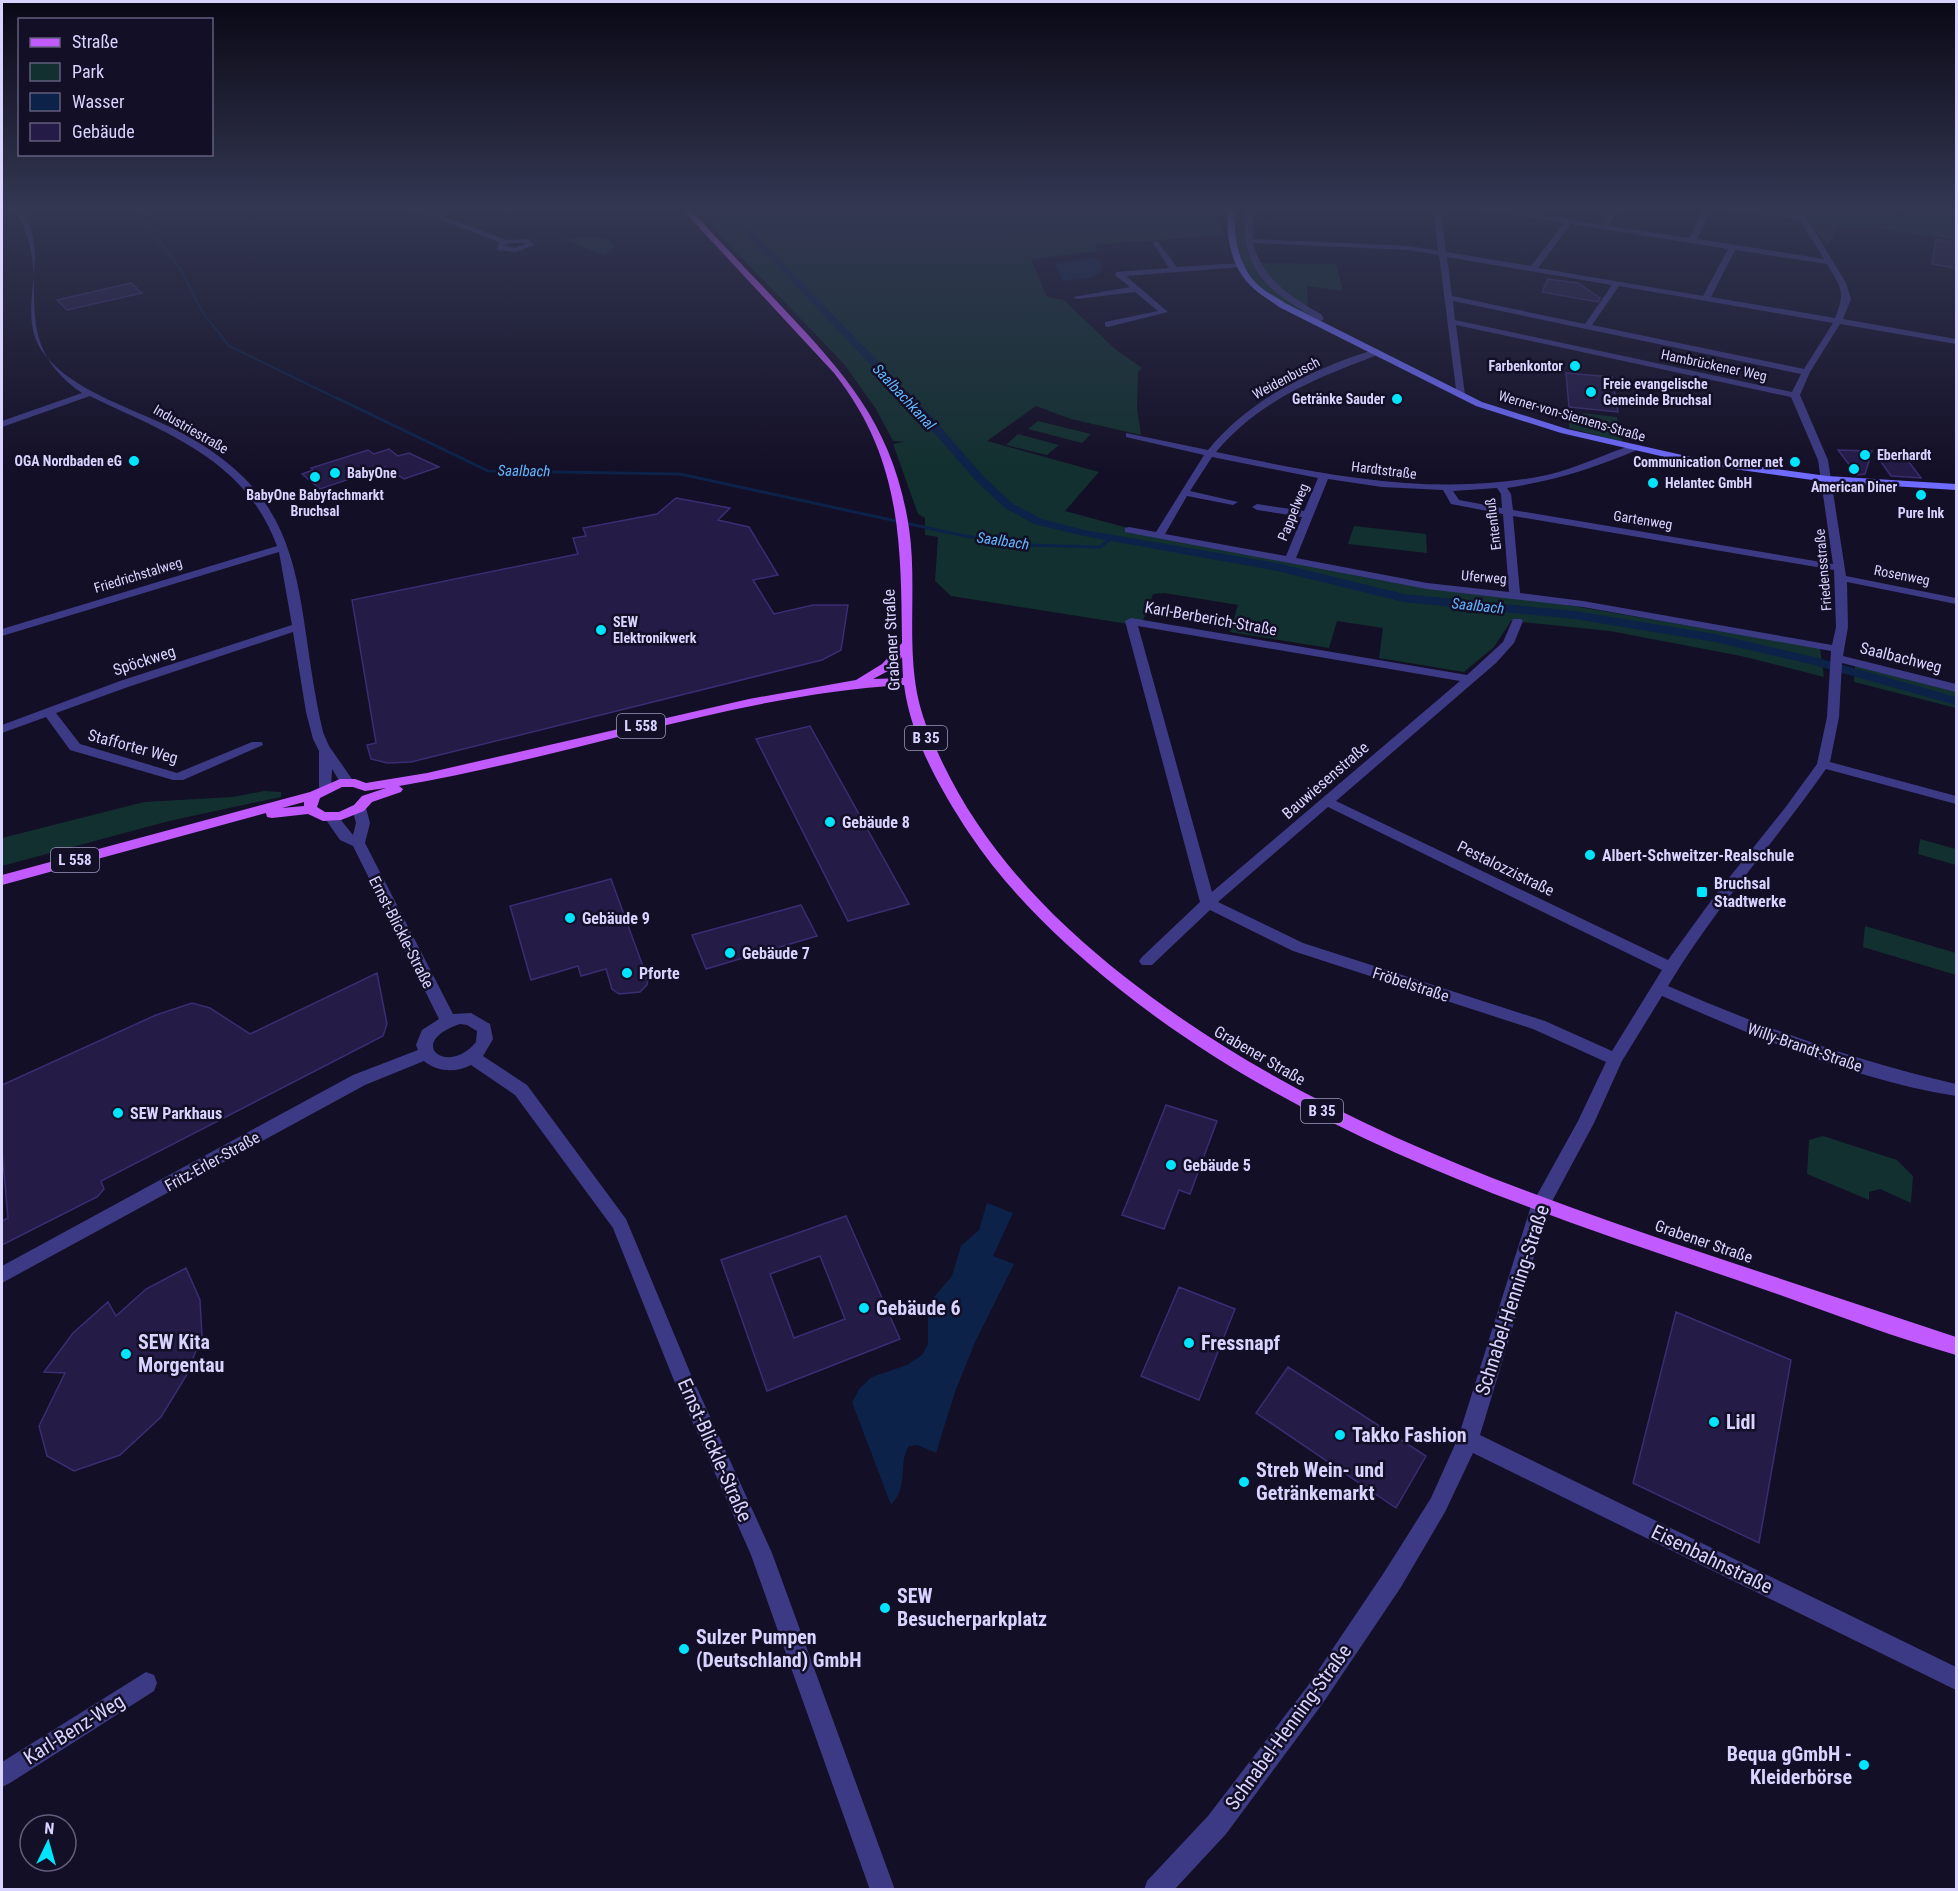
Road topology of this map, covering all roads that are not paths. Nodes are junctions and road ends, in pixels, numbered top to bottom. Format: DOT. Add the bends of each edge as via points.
graph roads {
  1 [pos="28,296"];
  2 [pos="766,296"];
  3 [pos="1083,296"];
  4 [pos="1145,296"];
  5 [pos="1270,296"];
  6 [pos="1285,296"];
  7 [pos="1608,296"];
  8 [pos="1696,296"];
  9 [pos="1848,296"];
  10 [pos="1077,297"];
  11 [pos="1448,298"];
  12 [pos="1706,298"];
  13 [pos="1838,321"];
  14 [pos="1314,322"];
  15 [pos="1451,322"];
  16 [pos="1108,324"];
  17 [pos="1587,327"];
  18 [pos="1956,342"];
  19 [pos="1377,352"];
  20 [pos="1806,372"];
  21 [pos="90,393"];
  22 [pos="1460,395"];
  23 [pos="1795,395"];
  24 [pos="2,424"];
  25 [pos="1129,435"];
  26 [pos="1634,448"];
  27 [pos="1208,455"];
  28 [pos="1324,476"];
  29 [pos="1827,479"];
  30 [pos="1501,487"];
  31 [pos="1956,487"];
  32 [pos="1448,490"];
  33 [pos="1185,493"];
  34 [pos="1233,502"];
  35 [pos="1257,507"];
  36 [pos="1507,512"];
  37 [pos="1309,516"];
  38 [pos="1129,530"];
  39 [pos="1161,534"];
  40 [pos="284,547"];
  41 [pos="1290,559"];
  42 [pos="1841,573"];
  43 [pos="1515,595"];
  44 [pos="1956,601"];
  45 [pos="1517,621"];
  46 [pos="298,627"];
  47 [pos="2,633"];
  48 [pos="908,643"];
  49 [pos="1837,657"];
  50 [pos="1468,679"];
  51 [pos="909,681"];
  52 [pos="857,684"];
  53 [pos="1956,688"];
  54 [pos="48,711"];
  55 [pos="2,729"];
  56 [pos="257,745"];
  57 [pos="324,751"];
  58 [pos="1823,764"];
  59 [pos="347,782"];
  60 [pos="321,791"];
  61 [pos="364,798"];
  62 [pos="1956,800"];
  63 [pos="1326,801"];
  64 [pos="310,809"];
  65 [pos="239,817"];
  66 [pos="332,817"];
  67 [pos="358,843"];
  68 [pos="2,880"];
  69 [pos="1208,903"];
  70 [pos="1147,961"];
  71 [pos="1671,968"];
  72 [pos="1658,988"];
  73 [pos="448,1021"];
  74 [pos="425,1054"];
  75 [pos="472,1057"];
  76 [pos="1615,1059"];
  77 [pos="1956,1090"];
  78 [pos="1540,1206"];
  79 [pos="2,1275"];
  80 [pos="1956,1346"];
  81 [pos="1468,1440"];
  82 [pos="1956,1679"];
  83 [pos="146,1683"];
  84 [pos="2,1775"];
  85 [pos="883,1890"];
  86 [pos="1156,1890"];
  1 -- 21 [label="street, Industriestraße" via="27,320 33,345 48,365"];
  2 -- 48 [label="main road, Grabener Straße / B 35" via="846,383 888,458 907,554"];
  3 -- 10 [label="street"];
  4 -- 16 [label="street" via="1164,312"];
  5 -- 14 [label="main road, Werner-von-Siemens-Straße"];
  6 -- 14 [label="street" via="1318,316 1320,319"];
  7 -- 17 [label="street"];
  8 -- 12 [label="street"];
  9 -- 13 [label="street"];
  11 -- 15 [label="street"];
  11 -- 17 [label="street"];
  12 -- 13 [label="street"];
  13 -- 18 [label="street"];
  13 -- 20 [label="street"];
  14 -- 19 [label="main road, Werner-von-Siemens-Straße"];
  15 -- 22 [label="street"];
  15 -- 23 [label="street, Hambrückener Weg"];
  17 -- 20 [label="street"];
  19 -- 22 [label="main road, Werner-von-Siemens-Straße"];
  19 -- 27 [label="street, Weidenbusch" via="1312,376 1271,398 1235,425"];
  20 -- 23 [label="street"];
  21 -- 24 [label="street"];
  21 -- 40 [label="street, Industriestraße" via="189,442 229,468 257,496"];
  22 -- 26 [label="main road, Werner-von-Siemens-Straße" via="1518,417"];
  23 -- 29 [label="street, Friedensstraße" via="1823,460"];
  25 -- 27 [label="street, Hardtstraße"];
  26 -- 29 [label="main road, Werner-von-Siemens-Straße"];
  26 -- 30 [label="street, Hardtstraße" via="1600,465 1556,478"];
  27 -- 28 [label="street, Hardtstraße"];
  27 -- 33 [label="street, Weidenbusch"];
  28 -- 32 [label="street, Hardtstraße"];
  28 -- 37 [label="street, Pappelweg"];
  29 -- 31 [label="main road, Werner-von-Siemens-Straße"];
  29 -- 42 [label="street, Friedensstraße"];
  30 -- 32 [label="street, Hardtstraße"];
  30 -- 36 [label="street, Entenfluß" via="1506,494"];
  32 -- 36 [label="street, Gartenweg" via="1455,502"];
  33 -- 34 [label="street"];
  33 -- 39 [label="street, Weidenbusch"];
  35 -- 37 [label="street"];
  36 -- 42 [label="street, Gartenweg"];
  36 -- 43 [label="street, Entenfluß"];
  37 -- 41 [label="street, Pappelweg"];
  38 -- 39 [label="street, Uferweg"];
  39 -- 41 [label="street, Uferweg"];
  40 -- 46 [label="street, Industriestraße"];
  40 -- 47 [label="street, Friedrichstalweg"];
  41 -- 43 [label="street, Uferweg" via="1427,586"];
  42 -- 44 [label="street, Rosenweg"];
  42 -- 49 [label="street, Friedensstraße" via="1842,627"];
  43 -- 49 [label="street, Uferweg" via="1594,606"];
  45 -- 50 [label="street, Bauwiesenstraße" via="1508,643"];
  46 -- 54 [label="street, Spöckweg"];
  46 -- 57 [label="street, Industriestraße" via="307,686"];
  48 -- 51 [label="main road, Grabener Straße / B 35"];
  48 -- 52 [label="main road" via="886,667"];
  49 -- 53 [label="street, Saalbachweg"];
  49 -- 58 [label="street, Schnabel-Henning-Straße" via="1833,717"];
  50 -- 63 [label="street, Bauwiesenstraße"];
  50 -- 69 [label="street, Karl-Berberich-Straße" via="1131,621"];
  51 -- 52 [label="main road, L 558"];
  51 -- 78 [label="main road, Grabener Straße / B 35" via="933,757 977,834 1008,876 1054,925 1122,985 1200,1042 1293,1098"];
  52 -- 61 [label="main road, L 558" via="656,723 427,777"];
  54 -- 55 [label="street, Spöckweg"];
  54 -- 56 [label="street, Stafforter Weg" via="75,747 178,777"];
  57 -- 59 [label="street, Industriestraße"];
  57 -- 60 [label="street, Industriestraße"];
  58 -- 62 [label="street"];
  58 -- 71 [label="street, Schnabel-Henning-Straße"];
  59 -- 60 [label="main road, L 558"];
  59 -- 61 [label="main road, L 558"];
  60 -- 64 [label="main road" via="311,800"];
  60 -- 65 [label="main road, L 558"];
  61 -- 66 [label="main road, L 558"];
  61 -- 67 [label="street"];
  63 -- 69 [label="street, Bauwiesenstraße"];
  63 -- 71 [label="street, Pestalozzistraße"];
  64 -- 65 [label="main road, L 558"];
  64 -- 66 [label="main road, L 558"];
  65 -- 68 [label="main road, L 558"];
  66 -- 67 [label="street, Ernst-Blickle-Straße" via="345,837"];
  67 -- 73 [label="street, Ernst-Blickle-Straße"];
  69 -- 70 [label="street, Bauwiesenstraße"];
  69 -- 76 [label="street, Fröbelstraße" via="1298,947 1539,1025"];
  71 -- 72 [label="street, Schnabel-Henning-Straße"];
  72 -- 76 [label="street, Schnabel-Henning-Straße"];
  72 -- 77 [label="street, Willy-Brandt-Straße" via="1813,1051 1867,1069"];
  73 -- 74 [label="street" via="428,1034 423,1044"];
  73 -- 75 [label="street" via="471,1019 484,1028 483,1046"];
  74 -- 75 [label="street" via="443,1064"];
  74 -- 79 [label="street, Fritz-Erler-Straße" via="358,1080"];
  75 -- 85 [label="street, Ernst-Blickle-Straße" via="520,1090 620,1224 761,1553"];
  76 -- 78 [label="street, Schnabel-Henning-Straße" via="1586,1123"];
  78 -- 80 [label="main road, Grabener Straße / B 35"];
  78 -- 81 [label="street, Schnabel-Henning-Straße"];
  81 -- 82 [label="street, Eisenbahnstraße"];
  81 -- 86 [label="street, Schnabel-Henning-Straße" via="1432,1514 1315,1695 1216,1825"];
  83 -- 84 [label="street, Karl-Benz-Weg"];
}
